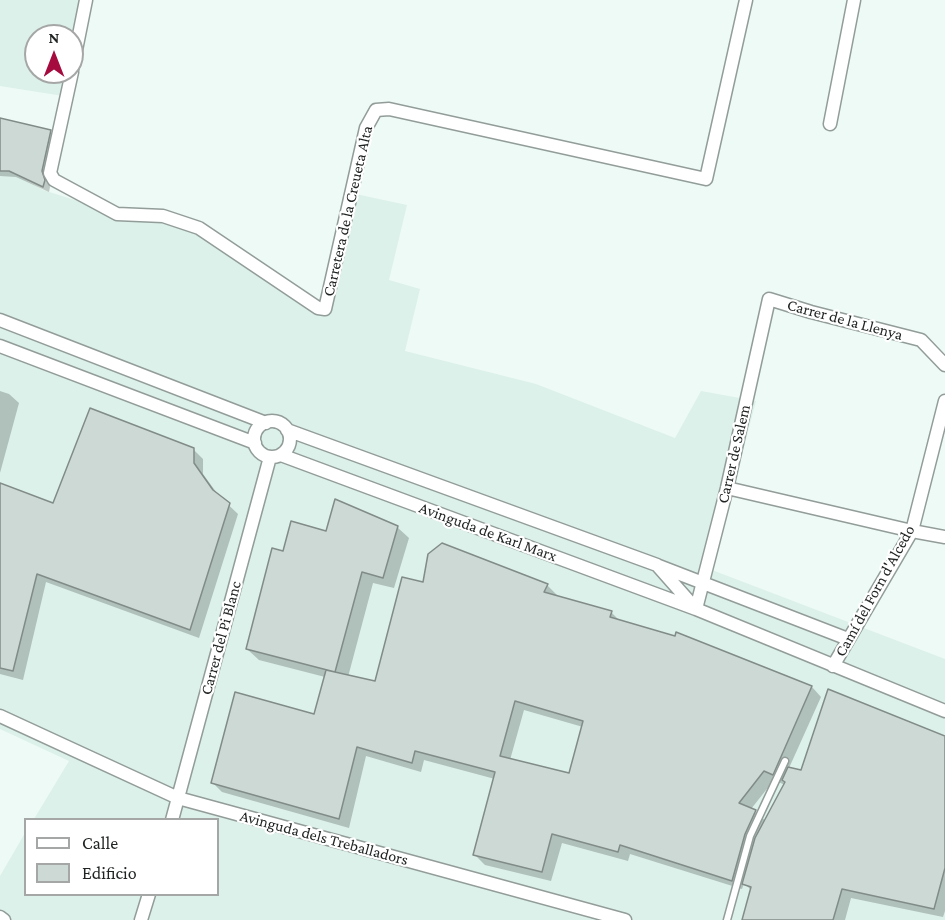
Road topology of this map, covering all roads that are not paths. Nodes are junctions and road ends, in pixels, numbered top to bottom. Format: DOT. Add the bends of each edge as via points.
graph roads {
  1 [pos="86,0"];
  2 [pos="746,0"];
  3 [pos="854,0"];
  4 [pos="81,24"];
  5 [pos="69,84"];
  6 [pos="830,124"];
  7 [pos="769,299"];
  8 [pos="0,320"];
  9 [pos="0,346"];
  10 [pos="945,365"];
  11 [pos="943,406"];
  12 [pos="266,423"];
  13 [pos="287,430"];
  14 [pos="255,443"];
  15 [pos="276,456"];
  16 [pos="727,488"];
  17 [pos="912,531"];
  18 [pos="945,537"];
  19 [pos="657,565"];
  20 [pos="703,582"];
  21 [pos="696,609"];
  22 [pos="848,639"];
  23 [pos="833,666"];
  24 [pos="945,711"];
  25 [pos="0,716"];
  26 [pos="785,760"];
  27 [pos="178,798"];
  28 [pos="172,818"];
  29 [pos="148,896"];
  30 [pos="0,917"];
  31 [pos="4,920"];
  32 [pos="141,920"];
  33 [pos="625,920"];
  34 [pos="727,920"];
  1 -- 4 [label="street, Carretera de la Creueta Alta"];
  2 -- 5 [label="street, Carretera de la Creueta Alta" via="706,179 389,109 376,110 366,128 325,309 199,228 163,216 117,214 54,180 50,173"];
  3 -- 6 [label="street"];
  7 -- 10 [label="street, Carrer de la Llenya" via="921,340"];
  7 -- 16 [label="street, Carrer de Salem"];
  8 -- 12 [label="street"];
  9 -- 14 [label="street"];
  11 -- 17 [label="street, Camí del Forn d'Alcedo"];
  12 -- 13 [label="street" via="281,424"];
  12 -- 14 [label="street" via="256,433"];
  13 -- 15 [label="street" via="290,443"];
  13 -- 19 [label="street, Avinguda de Karl Marx"];
  14 -- 15 [label="street" via="258,450"];
  15 -- 21 [label="street, Avinguda de Karl Marx"];
  15 -- 27 [label="street, Carrer del Pi Blanc"];
  16 -- 17 [label="street"];
  16 -- 20 [label="street, Carrer de Salem"];
  17 -- 18 [label="street"];
  17 -- 22 [label="street, Camí del Forn d'Alcedo"];
  19 -- 20 [label="street, Avinguda de Karl Marx"];
  19 -- 21 [label="street, Avinguda de Karl Marx"];
  20 -- 21 [label="street, Carrer de Salem"];
  20 -- 22 [label="street, Avinguda de Karl Marx"];
  21 -- 23 [label="street, Avinguda de Karl Marx"];
  22 -- 23 [label="street, Camí del Forn d'Alcedo"];
  23 -- 24 [label="street, Avinguda de Karl Marx"];
  25 -- 27 [label="street, Avinguda dels Treballadors"];
  26 -- 34 [label="lane" via="750,836"];
  27 -- 28 [label="street, Carrer del Pi Blanc"];
  27 -- 33 [label="street, Avinguda dels Treballadors"];
  29 -- 32 [label="street"];
  30 -- 31 [label="street"];
}
